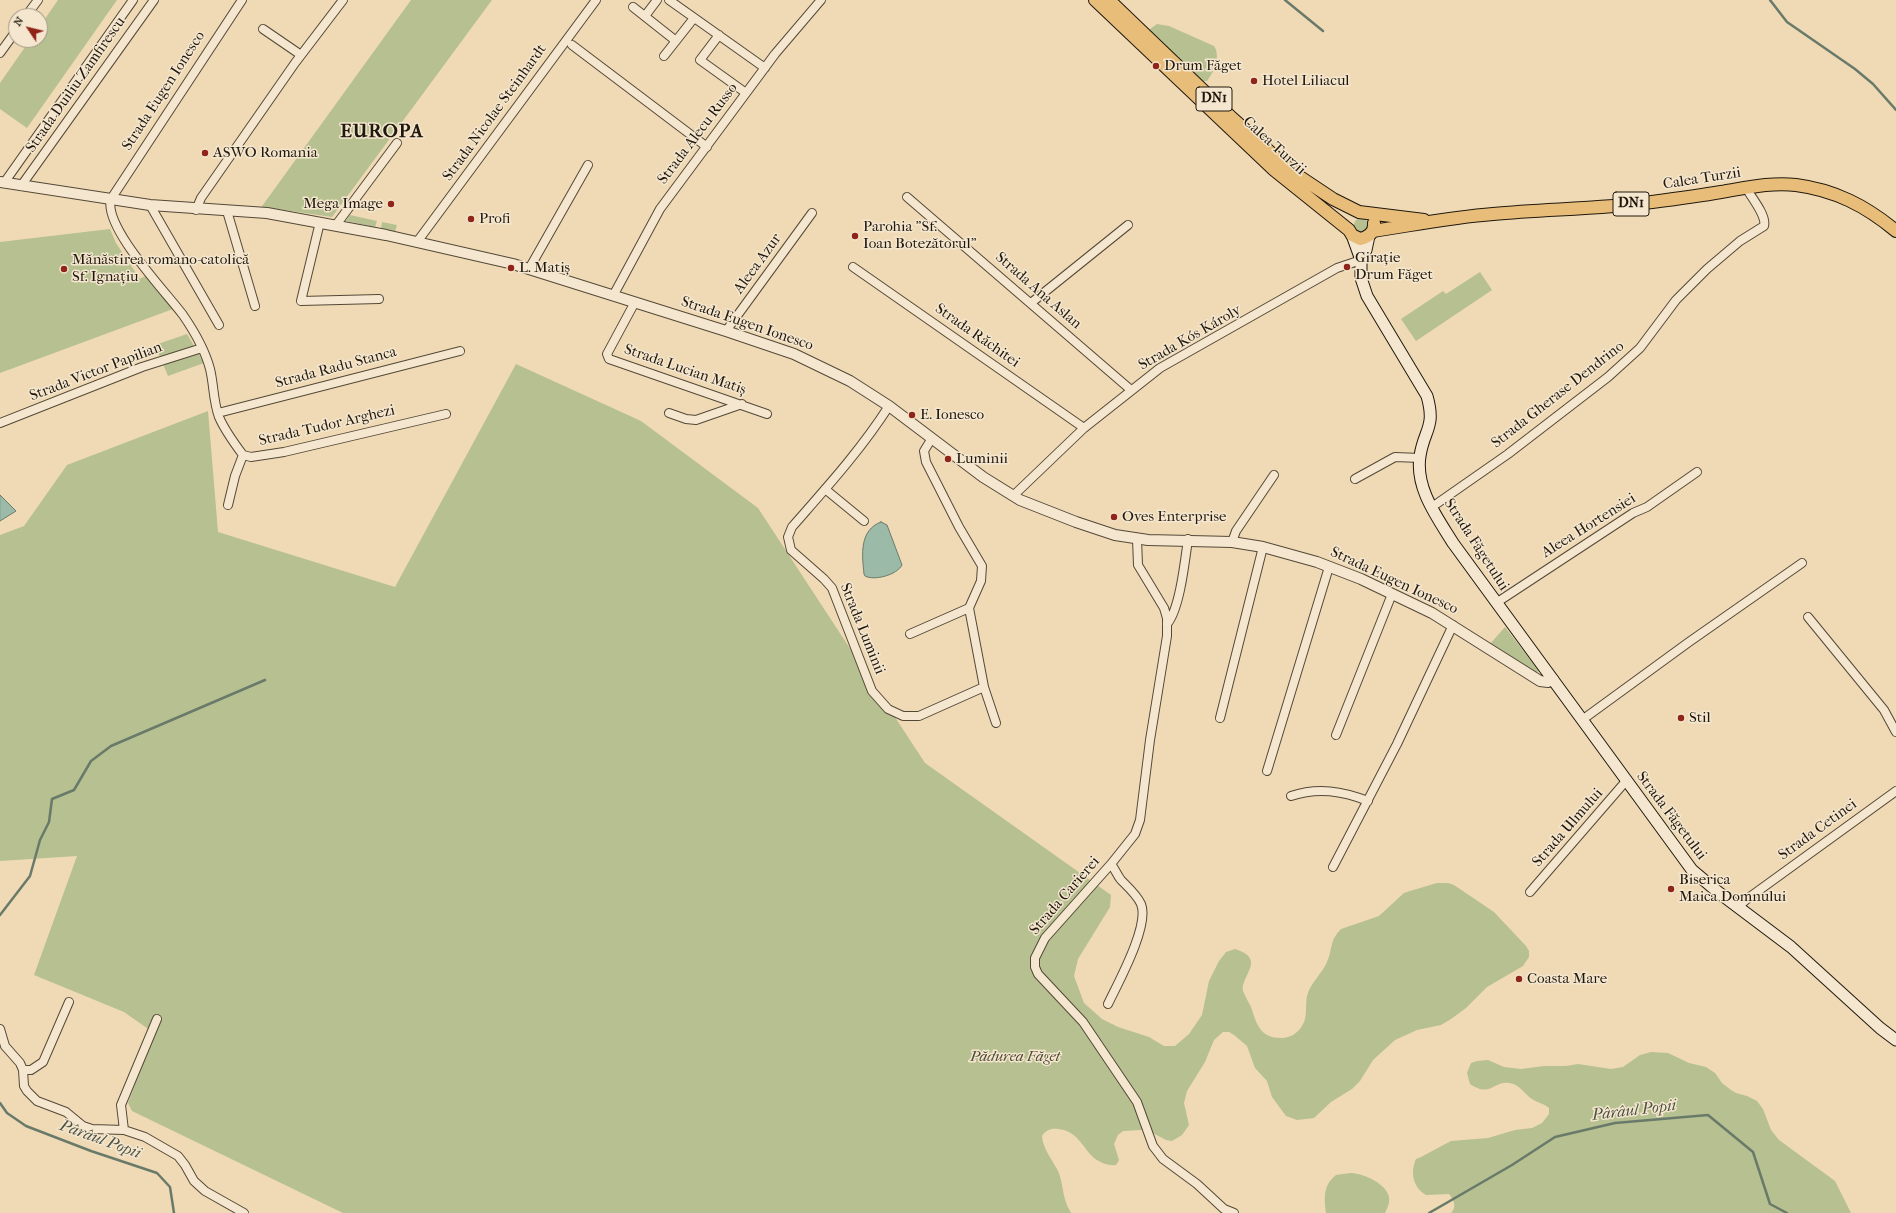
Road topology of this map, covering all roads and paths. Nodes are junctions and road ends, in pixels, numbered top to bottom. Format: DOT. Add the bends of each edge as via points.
graph roads {
  1 [pos="134,0"];
  2 [pos="154,0"];
  3 [pos="242,0"];
  4 [pos="343,0"];
  5 [pos="596,0"];
  6 [pos="657,0"];
  7 [pos="670,0"];
  8 [pos="821,0"];
  9 [pos="1095,0"];
  10 [pos="1109,0"];
  11 [pos="633,7"];
  12 [pos="644,16"];
  13 [pos="694,18"];
  14 [pos="263,29"];
  15 [pos="719,35"];
  16 [pos="676,41"];
  17 [pos="8,42"];
  18 [pos="572,45"];
  19 [pos="0,53"];
  20 [pos="301,55"];
  21 [pos="664,56"];
  22 [pos="765,68"];
  23 [pos="746,93"];
  24 [pos="397,143"];
  25 [pos="707,147"];
  26 [pos="588,165"];
  27 [pos="2,182"];
  28 [pos="21,186"];
  29 [pos="1746,188"];
  30 [pos="907,197"];
  31 [pos="112,199"];
  32 [pos="150,205"];
  33 [pos="196,210"];
  34 [pos="227,211"];
  35 [pos="1363,212"];
  36 [pos="812,213"];
  37 [pos="1430,221"];
  38 [pos="320,222"];
  39 [pos="336,225"];
  40 [pos="1128,225"];
  41 [pos="1896,231"];
  42 [pos="1350,232"];
  43 [pos="1371,233"];
  44 [pos="417,242"];
  45 [pos="1361,260"];
  46 [pos="853,267"];
  47 [pos="528,269"];
  48 [pos="613,296"];
  49 [pos="379,299"];
  50 [pos="635,302"];
  51 [pos="1031,303"];
  52 [pos="255,306"];
  53 [pos="219,324"];
  54 [pos="726,331"];
  55 [pos="202,348"];
  56 [pos="460,351"];
  57 [pos="1131,390"];
  58 [pos="742,404"];
  59 [pos="889,406"];
  60 [pos="218,413"];
  61 [pos="669,413"];
  62 [pos="446,414"];
  63 [pos="767,414"];
  64 [pos="0,423"];
  65 [pos="1084,428"];
  66 [pos="932,438"];
  67 [pos="243,455"];
  68 [pos="1420,458"];
  69 [pos="1697,472"];
  70 [pos="1274,475"];
  71 [pos="1355,479"];
  72 [pos="825,489"];
  73 [pos="1013,496"];
  74 [pos="228,505"];
  75 [pos="1432,508"];
  76 [pos="864,521"];
  77 [pos="1136,539"];
  78 [pos="1188,539"];
  79 [pos="1232,542"];
  80 [pos="1263,547"];
  81 [pos="1802,563"];
  82 [pos="1330,567"];
  83 [pos="1391,596"];
  84 [pos="1496,603"];
  85 [pos="969,608"];
  86 [pos="1808,617"];
  87 [pos="1167,624"];
  88 [pos="1453,625"];
  89 [pos="910,634"];
  90 [pos="1553,679"];
  91 [pos="1351,684"];
  92 [pos="984,687"];
  93 [pos="1220,718"];
  94 [pos="1582,720"];
  95 [pos="996,723"];
  96 [pos="1896,732"];
  97 [pos="1336,735"];
  98 [pos="1268,771"];
  99 [pos="1626,781"];
  100 [pos="1896,791"];
  101 [pos="1292,796"];
  102 [pos="1368,801"];
  103 [pos="1111,864"];
  104 [pos="1333,867"];
  105 [pos="1530,892"];
  106 [pos="1738,907"];
  107 [pos="69,1002"];
  108 [pos="1108,1004"];
  109 [pos="157,1019"];
  110 [pos="0,1029"];
  111 [pos="1896,1040"];
  112 [pos="23,1070"];
  113 [pos="124,1130"];
  114 [pos="230,1210"];
  115 [pos="244,1213"];
  116 [pos="1234,1213"];
  1 -- 27 [label="street, Strada Eugen Ionesco"];
  2 -- 28 [label="street, Strada Duiliu Zamfirescu"];
  3 -- 31 [label="street, Strada Eugen Ionesco"];
  4 -- 20 [label="street"];
  5 -- 44 [label="street, Strada Nicolae Steinhardt"];
  6 -- 12 [label="street"];
  7 -- 13 [label="street"];
  8 -- 22 [label="street, Strada Alecu Russo"];
  9 -- 42 [label="main road, Calea Turzii / DN1" via="1273,169"];
  10 -- 35 [label="main road, Calea Turzii / DN1" via="1280,161 1324,193"];
  11 -- 12 [label="street"];
  12 -- 16 [label="street"];
  13 -- 15 [label="street"];
  13 -- 16 [label="street"];
  14 -- 20 [label="street"];
  15 -- 22 [label="street"];
  15 -- 23 [label="street" via="700,60"];
  16 -- 21 [label="street"];
  17 -- 19 [label="street"];
  18 -- 25 [label="street"];
  20 -- 33 [label="street" via="201,198"];
  22 -- 23 [label="street, Strada Alecu Russo"];
  23 -- 25 [label="street, Strada Alecu Russo"];
  24 -- 39 [label="street"];
  25 -- 48 [label="street, Strada Alecu Russo" via="656,216"];
  26 -- 47 [label="street"];
  27 -- 28 [label="street, Strada Eugen Ionesco"];
  28 -- 31 [label="street, Strada Eugen Ionesco"];
  29 -- 37 [label="main road, Calea Turzii / DN1" via="1651,202"];
  29 -- 41 [label="main road, Calea Turzii / DN1" via="1794,185 1822,189 1869,210"];
  29 -- 75 [label="street, Strada Gherase Dendrino" via="1766,221 1764,226 1740,241 1707,269 1676,300 1640,348 1608,377 1508,454"];
  30 -- 51 [label="street, Strada Ana Aslan"];
  31 -- 32 [label="street, Strada Eugen Ionesco"];
  31 -- 55 [label="street, Strada Tudor Arghezi" via="111,209 125,241 184,316"];
  32 -- 33 [label="street, Strada Eugen Ionesco"];
  32 -- 53 [label="street"];
  33 -- 34 [label="street, Strada Eugen Ionesco"];
  34 -- 38 [label="street, Strada Eugen Ionesco" via="267,213"];
  34 -- 52 [label="street"];
  35 -- 37 [label="main road, Calea Turzii / DN1"];
  35 -- 42 [label="main road" via="1351,216 1348,225"];
  35 -- 43 [label="main road" via="1370,215 1374,222"];
  36 -- 54 [label="street, Aleea Azur"];
  37 -- 43 [label="main road, Calea Turzii / DN1"];
  38 -- 39 [label="street, Strada Eugen Ionesco"];
  38 -- 49 [label="street" via="301,301"];
  39 -- 44 [label="street, Strada Eugen Ionesco"];
  40 -- 51 [label="street"];
  42 -- 43 [label="main road, Calea Turzii / DN1" via="1360,238"];
  42 -- 45 [label="main road, Strada Făgetului"];
  43 -- 45 [label="main road, Strada Făgetului"];
  44 -- 47 [label="street, Strada Eugen Ionesco"];
  45 -- 57 [label="street, Strada Kós Károly" via="1337,268 1160,368"];
  45 -- 68 [label="main road, Strada Făgetului" via="1361,278 1367,296 1427,396 1432,413 1431,422"];
  46 -- 65 [label="street, Strada Răchitei"];
  47 -- 48 [label="street, Strada Eugen Ionesco"];
  48 -- 50 [label="street, Strada Eugen Ionesco"];
  50 -- 54 [label="street, Strada Eugen Ionesco"];
  50 -- 58 [label="street, Strada Lucian Matiș" via="607,356"];
  51 -- 57 [label="street, Strada Ana Aslan"];
  54 -- 59 [label="street, Strada Eugen Ionesco" via="794,354 839,375"];
  55 -- 60 [label="street, Strada Tudor Arghezi" via="210,370"];
  55 -- 64 [label="street, Strada Victor Papilian" via="142,367"];
  56 -- 60 [label="street, Strada Radu Stanca"];
  57 -- 65 [label="street, Strada Kós Károly"];
  58 -- 61 [label="street" via="696,420"];
  58 -- 63 [label="street, Strada Lucian Matiș"];
  59 -- 66 [label="street, Strada Eugen Ionesco"];
  59 -- 72 [label="street, Strada Luminii" via="869,437"];
  60 -- 67 [label="street, Strada Tudor Arghezi"];
  62 -- 67 [label="street, Strada Tudor Arghezi" via="284,452 251,457"];
  65 -- 73 [label="street, Strada Kós Károly"];
  66 -- 73 [label="street, Strada Eugen Ionesco" via="983,477"];
  66 -- 85 [label="street" via="924,451 926,462 982,566 982,578"];
  67 -- 74 [label="street"];
  68 -- 71 [label="street" via="1395,456"];
  68 -- 75 [label="main road, Strada Făgetului" via="1421,484"];
  69 -- 84 [label="street, Aleea Hortensiei" via="1647,507 1632,513"];
  70 -- 79 [label="street" via="1236,531"];
  72 -- 76 [label="street"];
  72 -- 92 [label="street, Strada Luminii" via="792,527 788,537 789,546 795,555 832,588 875,696 892,712 915,717"];
  73 -- 77 [label="street, Strada Eugen Ionesco" via="1092,528"];
  75 -- 84 [label="main road, Strada Făgetului" via="1453,543"];
  77 -- 78 [label="street, Strada Eugen Ionesco"];
  77 -- 87 [label="street, Strada Carierei" via="1138,565 1161,602"];
  78 -- 79 [label="street, Strada Eugen Ionesco"];
  78 -- 87 [label="street" via="1176,606 1173,617"];
  79 -- 80 [label="street, Strada Eugen Ionesco"];
  80 -- 82 [label="street, Strada Eugen Ionesco"];
  80 -- 93 [label="street"];
  81 -- 94 [label="street"];
  82 -- 83 [label="street, Strada Eugen Ionesco"];
  82 -- 98 [label="street"];
  83 -- 88 [label="street, Strada Eugen Ionesco"];
  83 -- 91 [label="street"];
  83 -- 97 [label="street"];
  84 -- 90 [label="main road, Strada Făgetului"];
  85 -- 89 [label="street"];
  85 -- 92 [label="street"];
  86 -- 96 [label="street" via="1884,710"];
  87 -- 103 [label="street, Strada Carierei" via="1140,820 1135,834"];
  88 -- 90 [label="street, Strada Eugen Ionesco" via="1540,681 1548,682"];
  88 -- 102 [label="street"];
  90 -- 94 [label="main road, Strada Făgetului"];
  92 -- 95 [label="street"];
  94 -- 99 [label="main road, Strada Făgetului"];
  99 -- 105 [label="street, Strada Ulmului"];
  99 -- 106 [label="main road, Strada Făgetului" via="1692,870"];
  100 -- 106 [label="street, Strada Cetinei"];
  101 -- 102 [label="street" via="1317,790 1349,794"];
  102 -- 104 [label="street"];
  103 -- 108 [label="street" via="1140,902 1144,916 1124,971"];
  103 -- 116 [label="street, Strada Carierei" via="1045,938 1035,967 1038,974 1084,1022 1137,1102 1153,1146 1163,1159 1198,1184 1224,1209"];
  106 -- 111 [label="main road, Strada Făgetului" via="1791,947"];
  107 -- 112 [label="street" via="43,1062 31,1070"];
  109 -- 113 [label="street" via="122,1100"];
  110 -- 112 [label="street" via="5,1046"];
  112 -- 113 [label="street" via="24,1086 36,1101 66,1112 87,1127"];
  113 -- 114 [label="street" via="145,1137 178,1156 194,1181"];
  114 -- 115 [label="street"];
}
